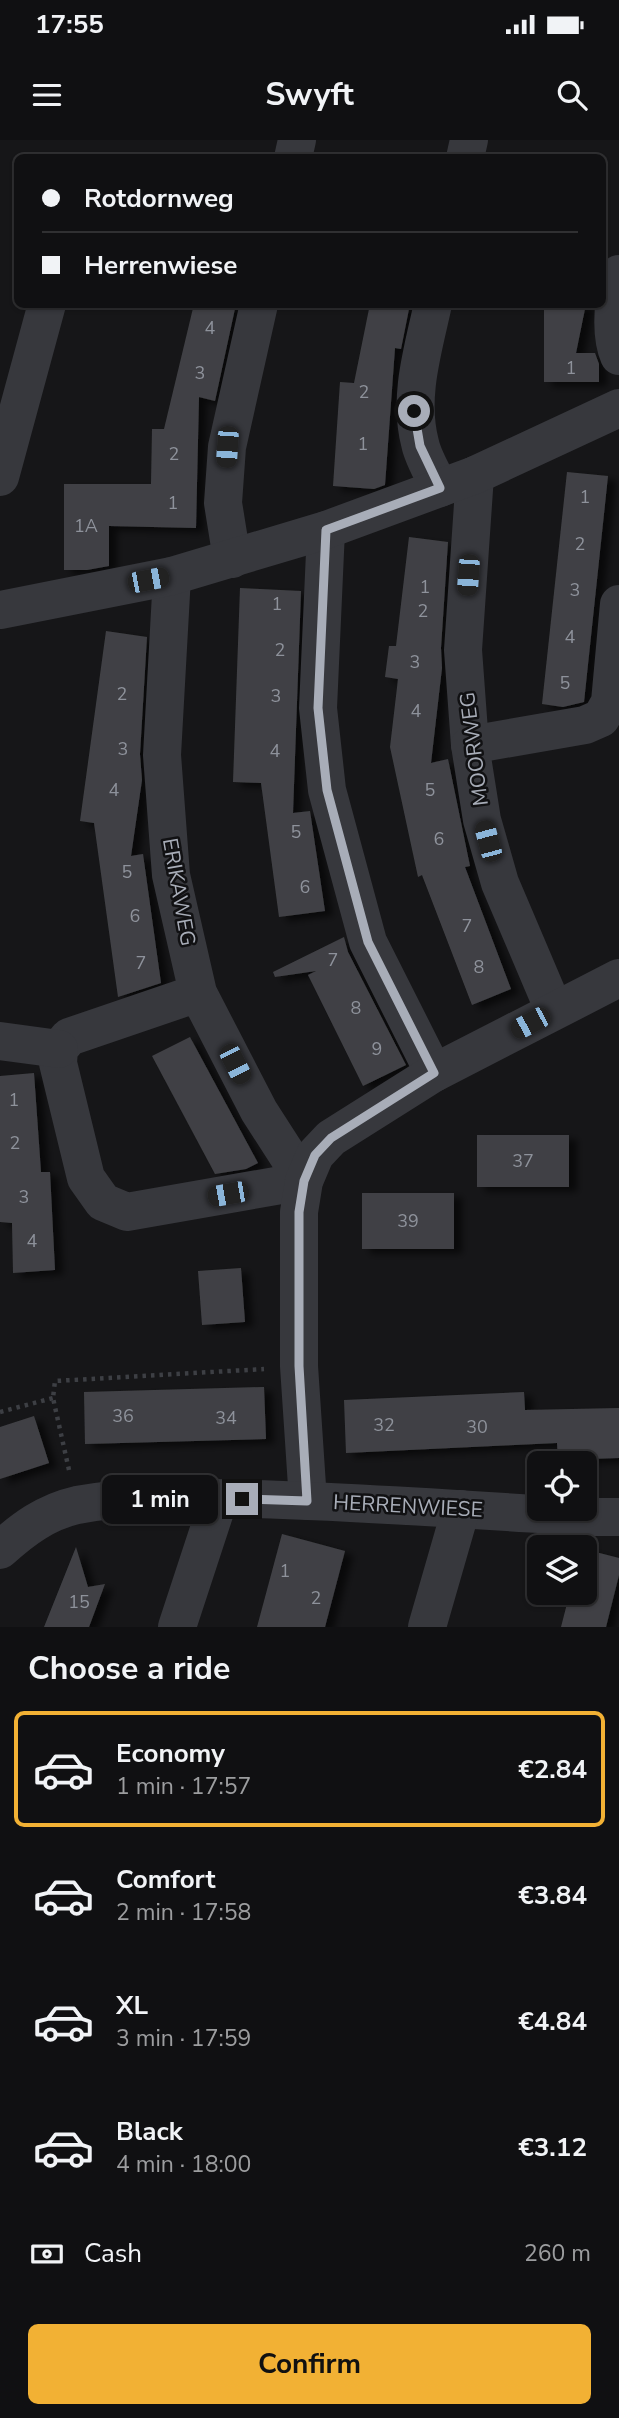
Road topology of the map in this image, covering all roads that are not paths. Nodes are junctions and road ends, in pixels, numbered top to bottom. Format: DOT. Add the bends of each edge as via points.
graph roads {
  1 [pos="619,274"];
  2 [pos="46,308"];
  3 [pos="258,308"];
  4 [pos="432,308"];
  5 [pos="619,356"];
  6 [pos="619,408"];
  7 [pos="475,475"];
  8 [pos="0,477"];
  9 [pos="440,488"];
  10 [pos="326,530"];
  11 [pos="232,559"];
  12 [pos="172,576"];
  13 [pos="619,604"];
  14 [pos="0,610"];
  15 [pos="470,745"];
  16 [pos="619,978"];
  17 [pos="198,992"];
  18 [pos="554,1010"];
  19 [pos="0,1041"];
  20 [pos="60,1049"];
  21 [pos="434,1073"];
  22 [pos="304,1181"];
  23 [pos="219,1499"];
  24 [pos="307,1501"];
  25 [pos="461,1509"];
  26 [pos="619,1517"];
  27 [pos="0,1550"];
  28 [pos="177,1627"];
  29 [pos="427,1627"];
  1 -- 5 [label="street" via="615,345"];
  2 -- 8 [label="street"];
  3 -- 11 [label="street" via="227,447 223,503"];
  4 -- 9 [label="street" via="414,411 420,446"];
  6 -- 7 [label="street"];
  7 -- 9 [label="street"];
  7 -- 15 [label="street, MOORWEG" via="463,650"];
  9 -- 10 [label="street"];
  10 -- 11 [label="street"];
  10 -- 21 [label="street" via="318,708 327,790 368,942"];
  11 -- 12 [label="street"];
  12 -- 14 [label="street"];
  12 -- 17 [label="street, ERIKAWEG" via="162,755 171,875"];
  13 -- 15 [label="street" via="610,702 601,718 585,725"];
  15 -- 18 [label="street, MOORWEG" via="482,820 500,883"];
  16 -- 18 [label="street"];
  17 -- 20 [label="street" via="69,1037"];
  17 -- 22 [label="street, ERIKAWEG" via="259,1111"];
  18 -- 21 [label="street"];
  19 -- 20 [label="street"];
  20 -- 22 [label="street" via="58,1063 86,1178 103,1202 127,1212"];
  21 -- 22 [label="street" via="331,1138 315,1155"];
  22 -- 24 [label="street" via="299,1212 299,1366"];
  23 -- 24 [label="street, HERRENWIESE"];
  23 -- 27 [label="street, HERRENWIESE" via="77,1505 47,1514"];
  23 -- 28 [label="street"];
  24 -- 25 [label="street, HERRENWIESE"];
  25 -- 26 [label="street, HERRENWIESE"];
  25 -- 29 [label="street"];
}
